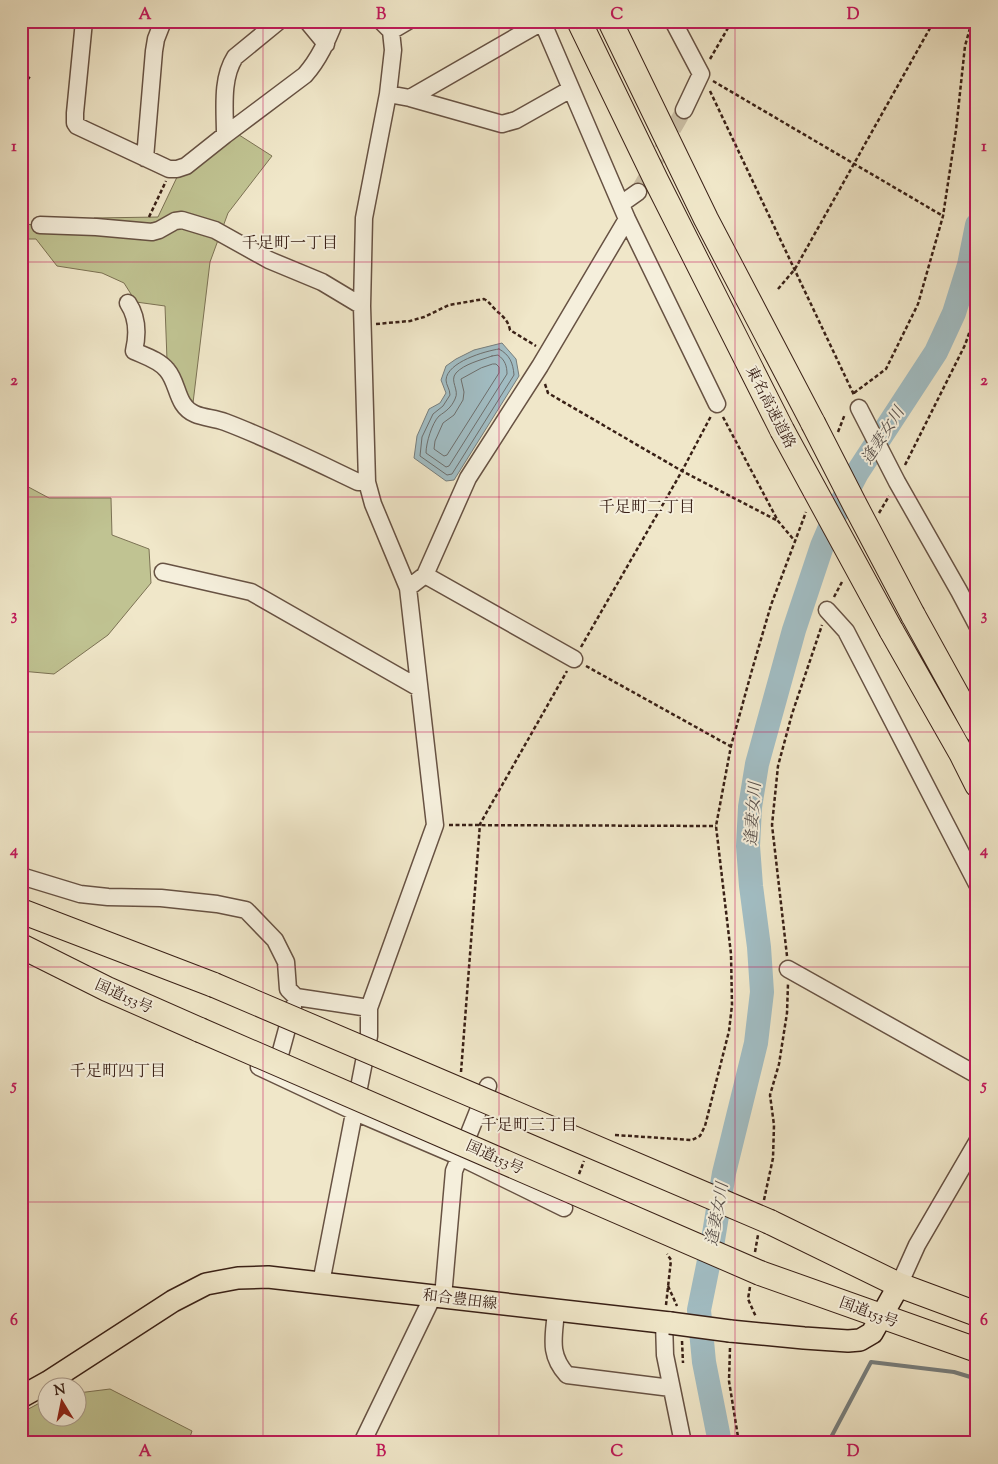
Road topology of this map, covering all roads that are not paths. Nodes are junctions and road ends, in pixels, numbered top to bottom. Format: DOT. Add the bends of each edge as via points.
graph roads {
  1 [pos="84,21"];
  2 [pos="162,21"];
  3 [pos="279,21"];
  4 [pos="308,21"];
  5 [pos="335,21"];
  6 [pos="408,21"];
  7 [pos="579,21"];
  8 [pos="610,21"];
  9 [pos="673,21"];
  10 [pos="542,22"];
  11 [pos="386,26"];
  12 [pos="326,44"];
  13 [pos="571,89"];
  14 [pos="388,94"];
  15 [pos="410,98"];
  16 [pos="684,110"];
  17 [pos="224,135"];
  18 [pos="146,158"];
  19 [pos="638,192"];
  20 [pos="624,211"];
  21 [pos="40,225"];
  22 [pos="128,304"];
  23 [pos="362,306"];
  24 [pos="856,401"];
  25 [pos="717,404"];
  26 [pos="367,482"];
  27 [pos="163,572"];
  28 [pos="425,575"];
  29 [pos="408,588"];
  30 [pos="827,610"];
  31 [pos="977,625"];
  32 [pos="574,659"];
  33 [pos="419,688"];
  34 [pos="977,731"];
  35 [pos="977,785"];
  36 [pos="21,876"];
  37 [pos="977,884"];
  38 [pos="21,911"];
  39 [pos="21,946"];
  40 [pos="788,969"];
  41 [pos="79,986"];
  42 [pos="296,997"];
  43 [pos="369,1008"];
  44 [pos="274,1075"];
  45 [pos="977,1075"];
  46 [pos="488,1086"];
  47 [pos="355,1112"];
  48 [pos="977,1142"];
  49 [pos="460,1157"];
  50 [pos="564,1208"];
  51 [pos="321,1283"];
  52 [pos="899,1285"];
  53 [pos="438,1296"];
  54 [pos="556,1311"];
  55 [pos="977,1314"];
  56 [pos="882,1317"];
  57 [pos="667,1322"];
  58 [pos="977,1350"];
  59 [pos="671,1388"];
  60 [pos="21,1397"];
  61 [pos="362,1443"];
  62 [pos="683,1443"];
  1 -- 18 [label="street" via="75,123"];
  2 -- 18 [label="street" via="154,51"];
  3 -- 17 [label="street" via="235,57 231,64 226,78"];
  4 -- 12 [label="street"];
  5 -- 12 [label="street"];
  6 -- 11 [label="street"];
  7 -- 35 [label="highway, 東名高速道路, bridge" via="782,430"];
  8 -- 34 [label="highway, 東名高速道路, bridge" via="706,219 855,506"];
  9 -- 16 [label="street" via="701,74"];
  10 -- 13 [label="street"];
  10 -- 15 [label="street"];
  11 -- 14 [label="street" via="393,50"];
  12 -- 17 [label="street" via="305,75"];
  13 -- 15 [label="street" via="516,120 502,124"];
  13 -- 20 [label="street"];
  14 -- 15 [label="street"];
  14 -- 23 [label="street" via="364,218"];
  17 -- 18 [label="street" via="186,166 172,169"];
  19 -- 20 [label="street"];
  20 -- 25 [label="street"];
  20 -- 28 [label="street" via="544,360 468,478"];
  21 -- 23 [label="street" via="96,226 142,232 159,230 182,220 215,230 269,260 322,282"];
  22 -- 26 [label="street" via="134,311 137,325 134,351 166,369 185,407 195,414 249,432 358,482"];
  23 -- 26 [label="street"];
  24 -- 31 [label="street"];
  26 -- 29 [label="street"];
  27 -- 33 [label="street" via="251,592"];
  28 -- 29 [label="street"];
  28 -- 32 [label="street"];
  29 -- 33 [label="street"];
  30 -- 37 [label="street" via="846,631"];
  33 -- 43 [label="street" via="436,826"];
  36 -- 42 [label="street" via="80,894 161,898 246,910 275,940 286,962 288,988"];
  38 -- 52 [label="highway, bridge" via="214,985 764,1221"];
  39 -- 56 [label="highway, 国道153号, bridge" via="106,990 755,1269"];
  40 -- 45 [label="street"];
  41 -- 44 [label="street" via="238,1055"];
  42 -- 43 [label="street"];
  42 -- 44 [label="street"];
  43 -- 47 [label="street" via="369,1036"];
  44 -- 47 [label="street"];
  46 -- 49 [label="street"];
  47 -- 49 [label="street"];
  47 -- 51 [label="street"];
  48 -- 52 [label="street" via="917,1246"];
  49 -- 50 [label="street"];
  49 -- 53 [label="street" via="454,1171"];
  51 -- 53 [label="main road, 和合豊田線"];
  51 -- 60 [label="main road, 和合豊田線" via="268,1277 206,1284 173,1301"];
  52 -- 55 [label="highway"];
  52 -- 56 [label="main road, 和合豊田線"];
  53 -- 54 [label="main road, 和合豊田線"];
  53 -- 61 [label="street"];
  54 -- 57 [label="main road, 和合豊田線"];
  54 -- 59 [label="street" via="554,1353 567,1375"];
  56 -- 57 [label="main road, 和合豊田線, bridge" via="872,1333 860,1340 848,1341"];
  56 -- 58 [label="highway, 国道153号"];
  57 -- 59 [label="street" via="665,1354"];
  59 -- 62 [label="street"];
}
